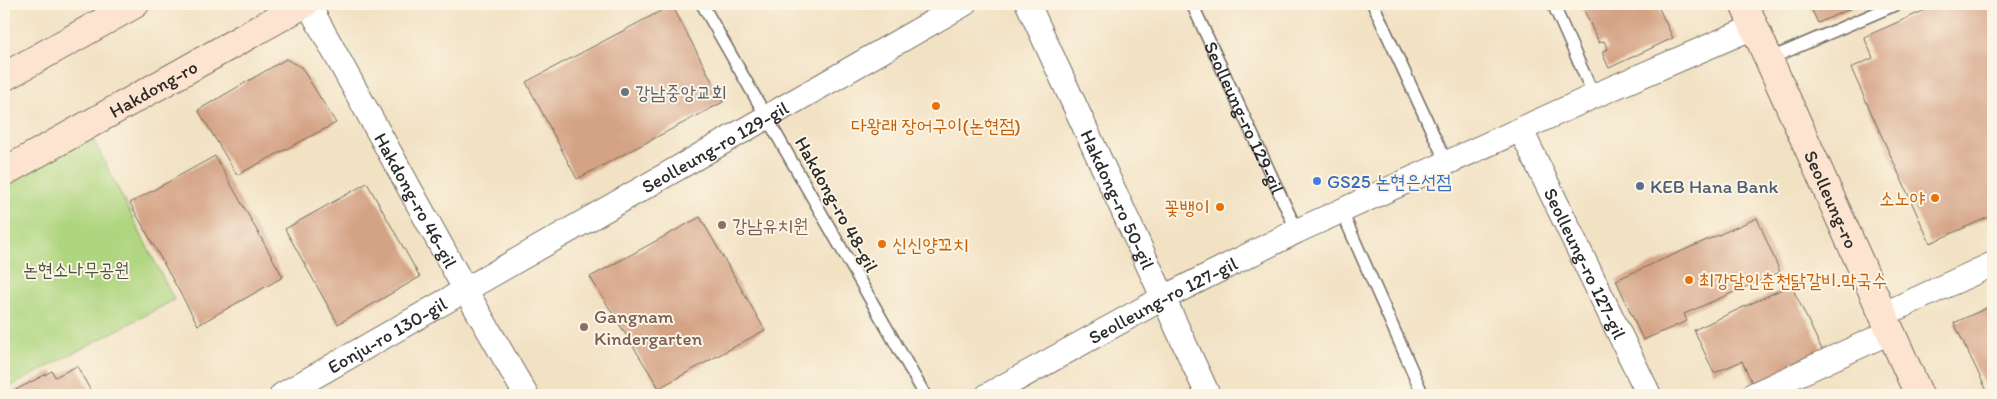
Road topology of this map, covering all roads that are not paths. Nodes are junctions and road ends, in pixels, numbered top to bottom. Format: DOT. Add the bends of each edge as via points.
graph roads {
  1 [pos="135,4"];
  2 [pos="304,4"];
  3 [pos="308,4"];
  4 [pos="702,4"];
  5 [pos="964,4"];
  6 [pos="1028,4"];
  7 [pos="1192,4"];
  8 [pos="1374,4"];
  9 [pos="1553,4"];
  10 [pos="1897,4"];
  11 [pos="1749,15"];
  12 [pos="1768,59"];
  13 [pos="4,77"];
  14 [pos="1594,96"];
  15 [pos="768,117"];
  16 [pos="1521,130"];
  17 [pos="1447,164"];
  18 [pos="4,172"];
  19 [pos="1342,212"];
  20 [pos="1297,231"];
  21 [pos="1993,264"];
  22 [pos="466,291"];
  23 [pos="1163,298"];
  24 [pos="1886,324"];
  25 [pos="282,395"];
  26 [pos="526,395"];
  27 [pos="925,395"];
  28 [pos="988,395"];
  29 [pos="1208,395"];
  30 [pos="1423,395"];
  31 [pos="1649,395"];
  32 [pos="1753,395"];
  33 [pos="1919,395"];
  1 -- 13 [label="main road"];
  2 -- 18 [label="main road, Hakdong-ro"];
  3 -- 22 [label="street, Hakdong-ro 46-gil"];
  4 -- 15 [label="lane, Hakdong-ro 48-gil"];
  5 -- 15 [label="street, Seolleung-ro 129-gil"];
  6 -- 23 [label="street, Hakdong-ro 50-gil"];
  7 -- 20 [label="lane, Seolleung-ro 129-gil"];
  8 -- 17 [label="lane"];
  9 -- 14 [label="lane"];
  10 -- 12 [label="lane"];
  11 -- 12 [label="main road, Seolleung-ro"];
  11 -- 14 [label="street, Seolleung-ro 127-gil"];
  12 -- 24 [label="main road, Seolleung-ro"];
  14 -- 16 [label="street, Seolleung-ro 127-gil"];
  15 -- 22 [label="street, Seolleung-ro 129-gil"];
  15 -- 27 [label="lane, Hakdong-ro 48-gil"];
  16 -- 17 [label="street, Seolleung-ro 127-gil"];
  16 -- 31 [label="street, Seolleung-ro 127-gil"];
  17 -- 19 [label="street, Seolleung-ro 127-gil"];
  19 -- 20 [label="street, Seolleung-ro 127-gil"];
  19 -- 30 [label="lane"];
  20 -- 23 [label="street, Seolleung-ro 127-gil"];
  21 -- 24 [label="street"];
  22 -- 25 [label="street, Eonju-ro 130-gil"];
  22 -- 26 [label="street, Hakdong-ro 46-gil"];
  23 -- 28 [label="street, Seolleung-ro 127-gil"];
  23 -- 29 [label="street, Hakdong-ro 50-gil"];
  24 -- 32 [label="street"];
  24 -- 33 [label="main road, Seolleung-ro"];
}
